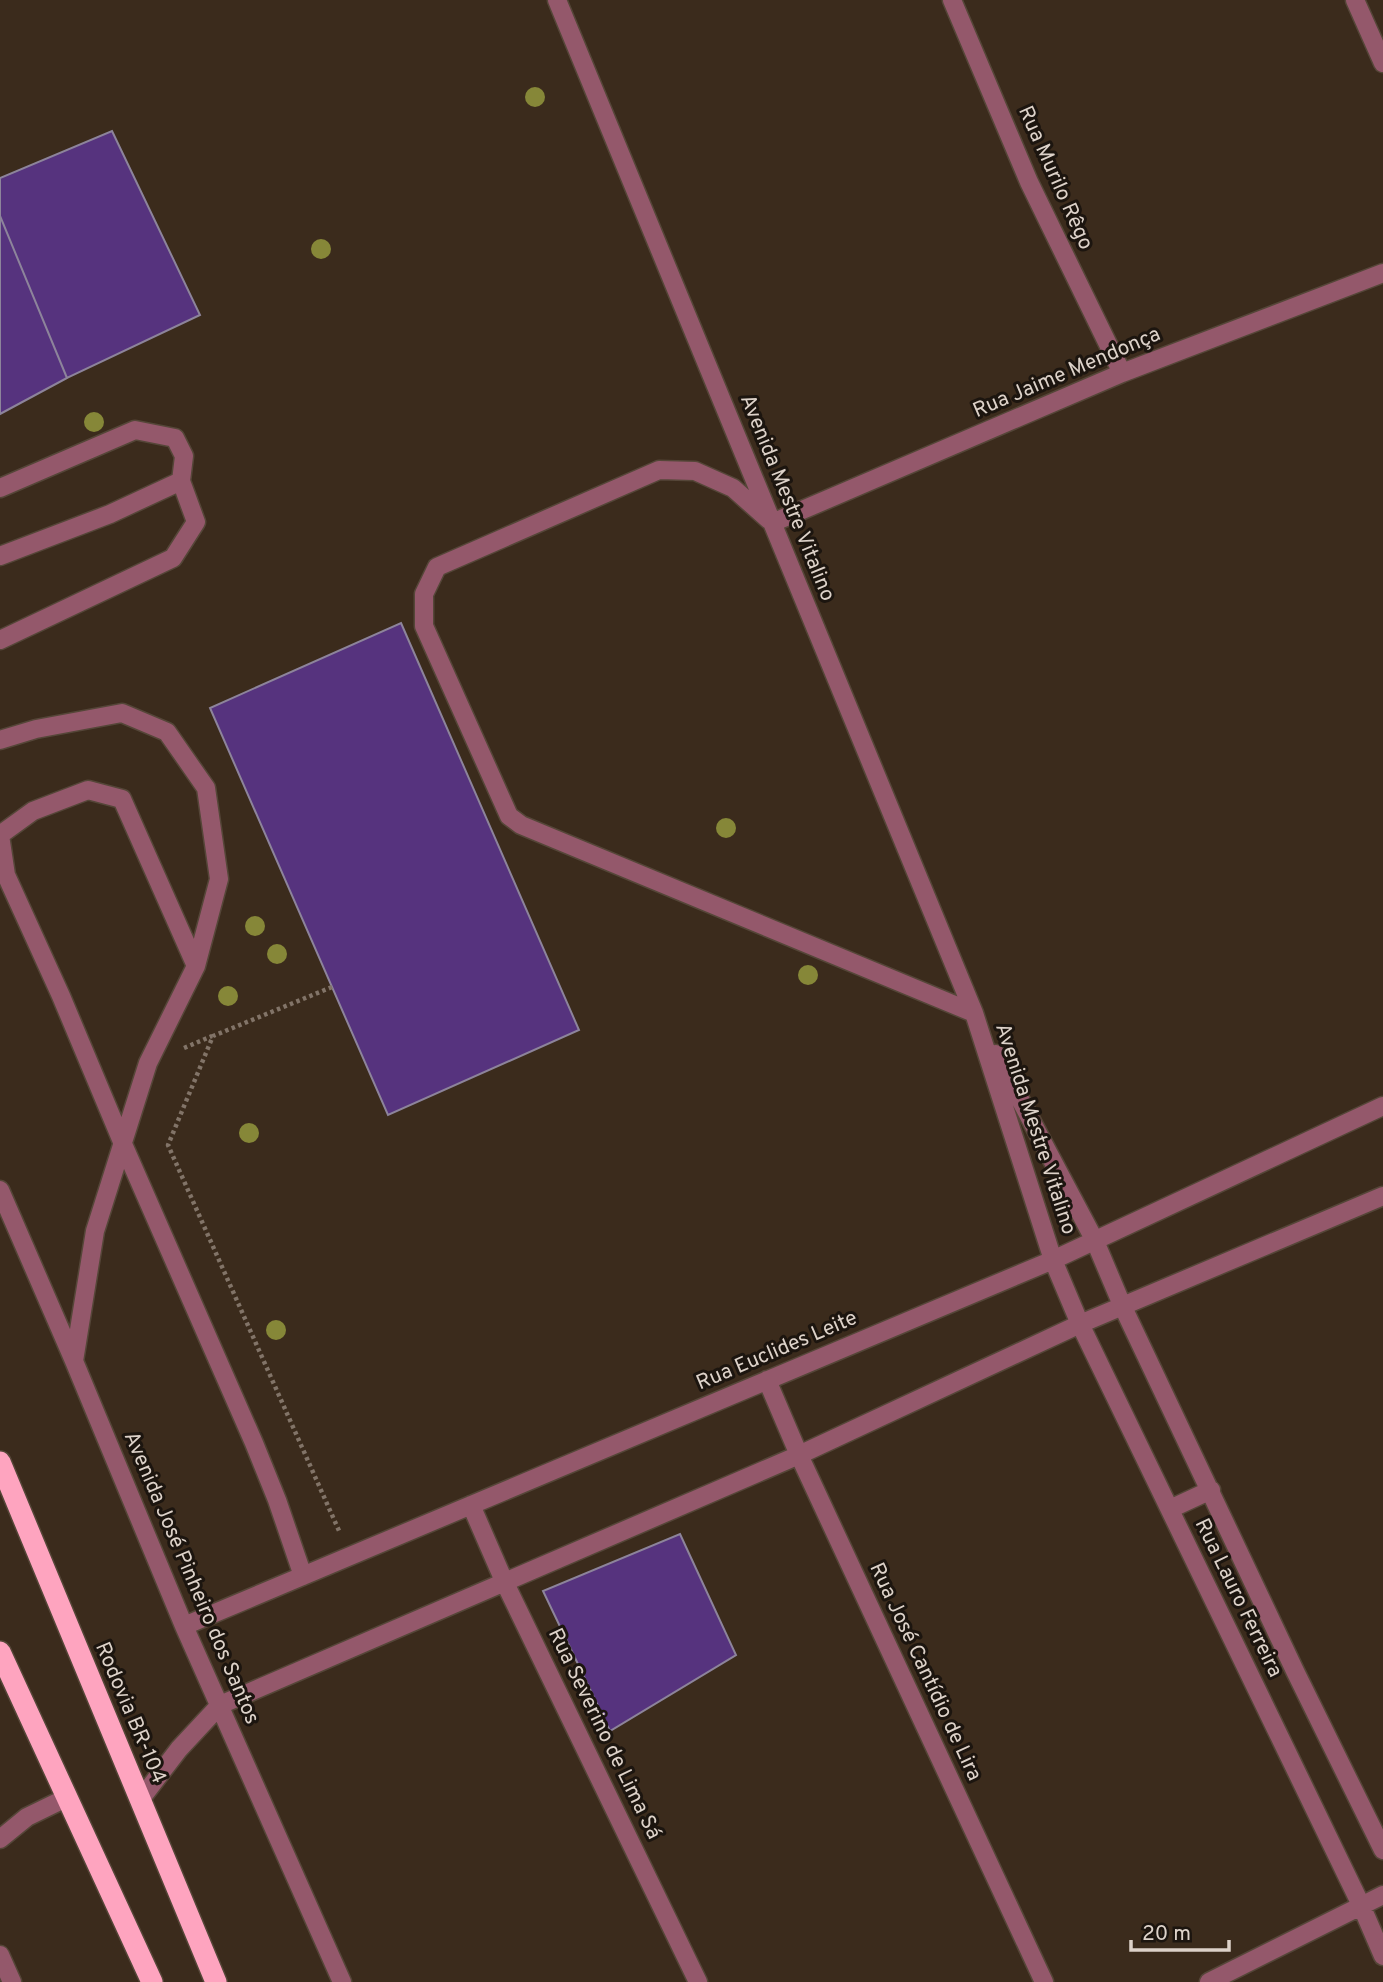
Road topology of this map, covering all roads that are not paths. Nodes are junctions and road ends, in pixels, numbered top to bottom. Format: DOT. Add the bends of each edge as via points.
graph roads {
  1 [pos="557,0"];
  2 [pos="952,0"];
  3 [pos="1355,0"];
  4 [pos="1383,63"];
  5 [pos="1383,274"];
  6 [pos="1122,373"];
  7 [pos="181,481"];
  8 [pos="0,488"];
  9 [pos="772,523"];
  10 [pos="0,556"];
  11 [pos="0,640"];
  12 [pos="0,740"];
  13 [pos="196,966"];
  14 [pos="974,1013"];
  15 [pos="1383,1106"];
  16 [pos="123,1143"];
  17 [pos="0,1191"];
  18 [pos="1383,1196"];
  19 [pos="1094,1241"];
  20 [pos="1053,1260"];
  21 [pos="1122,1305"];
  22 [pos="1080,1324"];
  23 [pos="74,1362"];
  24 [pos="766,1380"];
  25 [pos="799,1455"];
  26 [pos="0,1462"];
  27 [pos="1210,1490"];
  28 [pos="471,1504"];
  29 [pos="1170,1508"];
  30 [pos="303,1576"];
  31 [pos="504,1581"];
  32 [pos="184,1626"];
  33 [pos="0,1652"];
  34 [pos="220,1705"];
  35 [pos="66,1798"];
  36 [pos="140,1800"];
  37 [pos="0,1839"];
  38 [pos="1383,1850"];
  39 [pos="1383,1895"];
  40 [pos="1361,1905"];
  41 [pos="0,1955"];
  42 [pos="1383,1956"];
  43 [pos="12,1982"];
  44 [pos="152,1982"];
  45 [pos="216,1982"];
  46 [pos="342,1982"];
  47 [pos="698,1982"];
  48 [pos="1044,1982"];
  49 [pos="1209,1982"];
  1 -- 9 [label="street, Avenida Mestre Vitalino"];
  2 -- 6 [label="street, Rua Murilo Rêgo" via="1029,183"];
  3 -- 4 [label="street"];
  5 -- 6 [label="street, Rua Jaime Mendonça"];
  6 -- 9 [label="street, Rua Jaime Mendonça"];
  7 -- 8 [label="street" via="184,456 175,439 135,430"];
  7 -- 10 [label="street"];
  7 -- 11 [label="street" via="196,522 173,558"];
  9 -- 14 [label="street, Avenida Mestre Vitalino"];
  9 -- 14 [label="street" via="733,488 695,471 659,470 437,567 424,594 424,626 509,816 521,825"];
  12 -- 13 [label="street" via="122,713 167,732 206,788 219,879"];
  13 -- 16 [label="street" via="148,1063"];
  13 -- 16 [label="street" via="122,799 88,790 33,811 0,835 6,875"];
  14 -- 19 [label="street, Avenida Mestre Vitalino"];
  14 -- 20 [label="street, Avenida Mestre Vitalino"];
  15 -- 19 [label="street, Rua Euclides Leite"];
  16 -- 23 [label="street" via="95,1231"];
  16 -- 30 [label="street" via="254,1443"];
  17 -- 23 [label="street, Avenida José Pinheiro dos Santos"];
  18 -- 21 [label="street"];
  19 -- 20 [label="street, Rua Euclides Leite"];
  19 -- 21 [label="street, Rua Lauro Ferreira"];
  20 -- 22 [label="street, Rua Lauro Ferreira"];
  20 -- 24 [label="street, Rua Euclides Leite"];
  21 -- 22 [label="street"];
  21 -- 27 [label="street, Rua Lauro Ferreira"];
  22 -- 25 [label="street"];
  22 -- 29 [label="street, Rua Lauro Ferreira"];
  23 -- 32 [label="street, Avenida José Pinheiro dos Santos"];
  24 -- 25 [label="street, Rua José Cantídio de Lira"];
  24 -- 28 [label="street, Rua Euclides Leite"];
  25 -- 31 [label="street"];
  25 -- 48 [label="street, Rua José Cantídio de Lira"];
  26 -- 36 [label="highway, Rodovia BR-104"];
  27 -- 29 [label="street"];
  27 -- 38 [label="street, Rua Lauro Ferreira"];
  28 -- 30 [label="street, Rua Euclides Leite"];
  28 -- 31 [label="street, Rua Severino de Lima Sá"];
  29 -- 40 [label="street, Rua Lauro Ferreira"];
  30 -- 32 [label="street, Rua Euclides Leite"];
  31 -- 34 [label="street"];
  31 -- 47 [label="street, Rua Severino de Lima Sá"];
  32 -- 34 [label="street, Avenida José Pinheiro dos Santos"];
  33 -- 35 [label="highway"];
  34 -- 36 [label="street"];
  34 -- 46 [label="street, Avenida José Pinheiro dos Santos"];
  35 -- 37 [label="street" via="27,1818"];
  35 -- 44 [label="highway"];
  36 -- 45 [label="highway, Rodovia BR-104"];
  39 -- 40 [label="street"];
  40 -- 42 [label="street, Rua Lauro Ferreira"];
  40 -- 49 [label="street"];
  41 -- 43 [label="street"];
}
